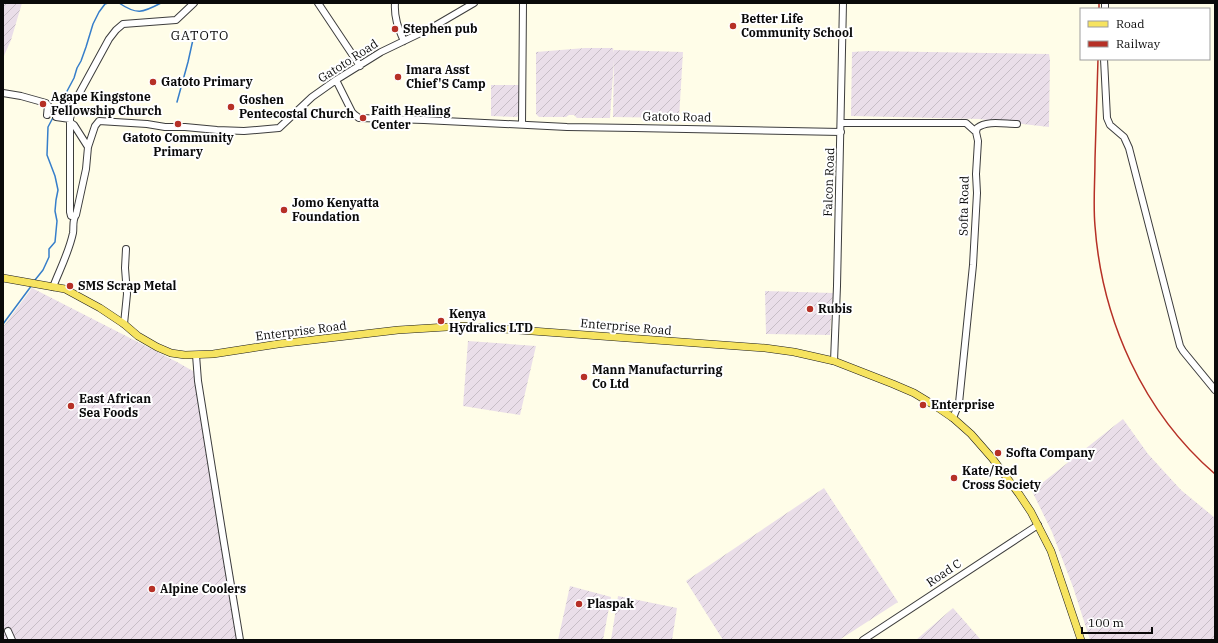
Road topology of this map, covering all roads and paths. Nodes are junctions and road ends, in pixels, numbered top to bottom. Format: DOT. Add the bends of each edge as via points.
graph roads {
  1 [pos="194,3"];
  2 [pos="318,3"];
  3 [pos="395,3"];
  4 [pos="474,3"];
  5 [pos="523,3"];
  6 [pos="843,3"];
  7 [pos="404,41"];
  8 [pos="1104,60"];
  9 [pos="360,66"];
  10 [pos="336,80"];
  11 [pos="3,93"];
  12 [pos="47,115"];
  13 [pos="56,117"];
  14 [pos="70,121"];
  15 [pos="522,124"];
  16 [pos="841,124"];
  17 [pos="1017,124"];
  18 [pos="841,132"];
  19 [pos="976,132"];
  20 [pos="88,147"];
  21 [pos="74,217"];
  22 [pos="126,248"];
  23 [pos="3,278"];
  24 [pos="53,287"];
  25 [pos="124,324"];
  26 [pos="196,355"];
  27 [pos="834,361"];
  28 [pos="1215,390"];
  29 [pos="953,418"];
  30 [pos="1038,525"];
  31 [pos="8,631"];
  32 [pos="12,640"];
  33 [pos="240,640"];
  34 [pos="863,640"];
  35 [pos="1081,640"];
  1 -- 14 [label="street" via="176,20 123,24 116,30 77,97"];
  2 -- 9 [label="street"];
  3 -- 7 [label="street" via="397,25"];
  4 -- 7 [label="street, Gatoto Road"];
  5 -- 15 [label="street"];
  6 -- 16 [label="street, Falcon Road"];
  7 -- 9 [label="street, Gatoto Road"];
  8 -- 28 [label="street" via="1107,118 1124,137 1129,148 1180,346"];
  9 -- 10 [label="street, Gatoto Road"];
  10 -- 15 [label="street, Gatoto Road" via="352,112 360,118"];
  10 -- 20 [label="street, Gatoto Road" via="312,97 279,128 244,131 165,128 147,124 99,121"];
  11 -- 12 [label="street" via="46,103"];
  13 -- 14 [label="street"];
  14 -- 20 [label="street"];
  14 -- 21 [label="street" via="70,212"];
  15 -- 18 [label="street, Gatoto Road"];
  16 -- 18 [label="street, Falcon Road"];
  16 -- 19 [label="street" via="966,123"];
  17 -- 19 [label="street" via="986,124 977,128"];
  18 -- 27 [label="street, Falcon Road"];
  19 -- 29 [label="street, Softa Road" via="977,193 973,265 959,403"];
  20 -- 21 [label="street, Gatoto Road" via="86,169"];
  21 -- 24 [label="street, Gatoto Road" via="73,233"];
  22 -- 25 [label="street" via="127,294"];
  23 -- 24 [label="main road, Enterprise Road"];
  24 -- 25 [label="main road, Enterprise Road" via="65,289 79,296"];
  25 -- 26 [label="main road, Enterprise Road" via="138,336 171,353"];
  26 -- 27 [label="main road, Enterprise Road" via="398,330 463,326 765,348"];
  26 -- 33 [label="street"];
  27 -- 29 [label="main road, Enterprise Road" via="914,393"];
  29 -- 30 [label="main road, Enterprise Road" via="992,458"];
  30 -- 34 [label="street, Road C"];
  30 -- 35 [label="main road, Enterprise Road" via="1051,551"];
  31 -- 32 [label="street"];
}
